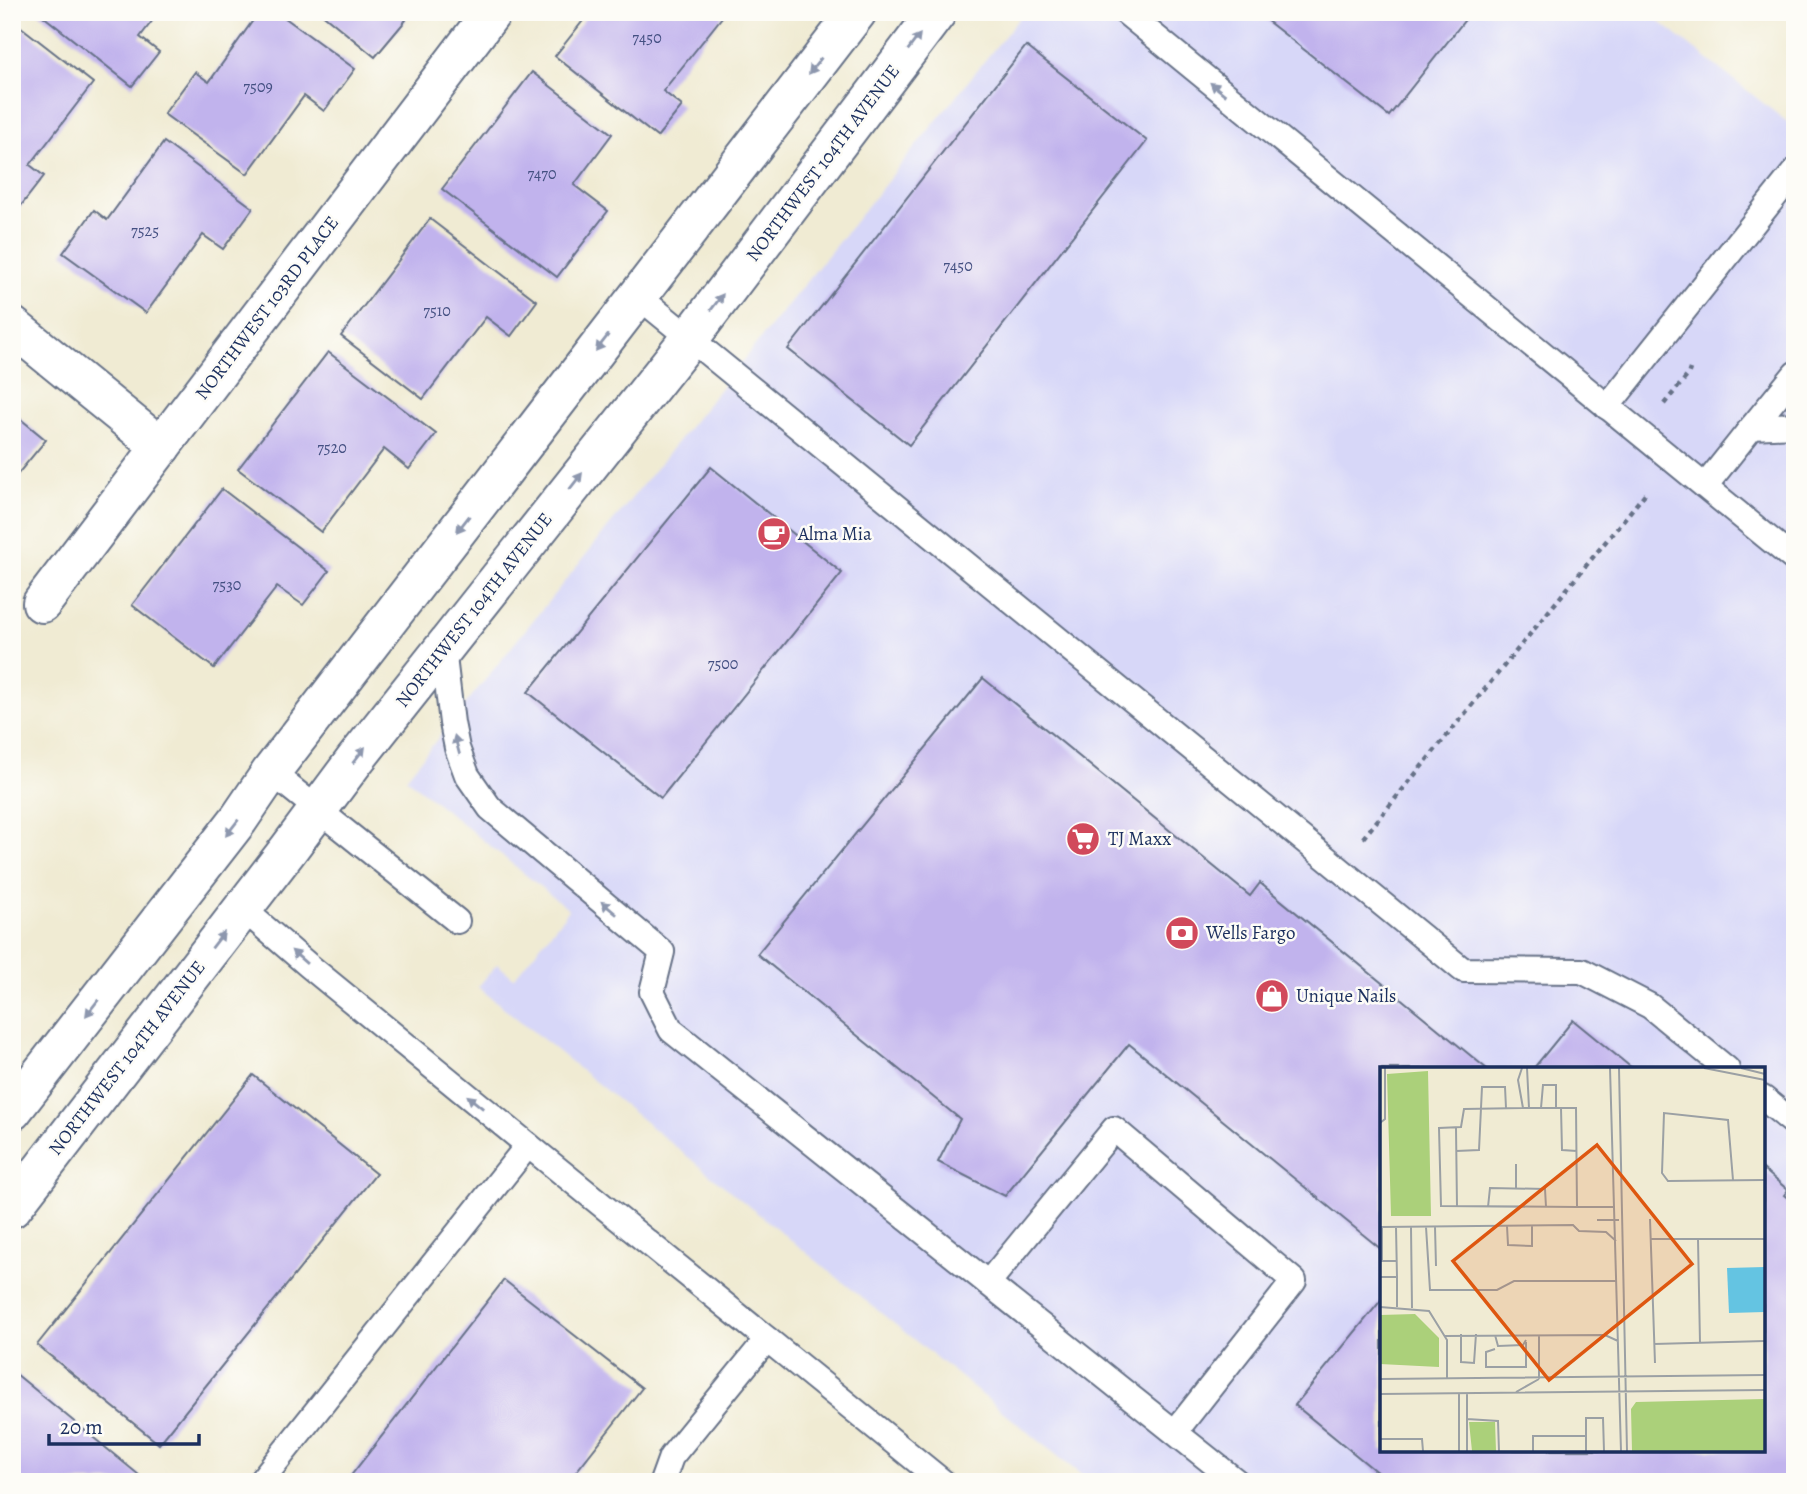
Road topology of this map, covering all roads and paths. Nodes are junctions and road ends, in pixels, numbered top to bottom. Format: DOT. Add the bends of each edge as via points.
graph roads {
  1 [pos="492,12"];
  2 [pos="857,12"];
  3 [pos="937,12"];
  4 [pos="1125,12"];
  5 [pos="1795,172"];
  6 [pos="638,296"];
  7 [pos="12,326"];
  8 [pos="690,338"];
  9 [pos="1795,374"];
  10 [pos="1607,407"];
  11 [pos="1795,425"];
  12 [pos="1752,427"];
  13 [pos="162,447"];
  14 [pos="1651,486"];
  15 [pos="1705,486"];
  16 [pos="1795,560"];
  17 [pos="42,603"];
  18 [pos="443,649"];
  19 [pos="271,772"];
  20 [pos="318,810"];
  21 [pos="1338,868"];
  22 [pos="242,908"];
  23 [pos="457,921"];
  24 [pos="1725,1067"];
  25 [pos="1765,1100"];
  26 [pos="12,1111"];
  27 [pos="1795,1124"];
  28 [pos="528,1145"];
  29 [pos="12,1208"];
  30 [pos="988,1283"];
  31 [pos="767,1339"];
  32 [pos="1175,1432"];
  33 [pos="260,1482"];
  34 [pos="662,1482"];
  35 [pos="943,1482"];
  36 [pos="1237,1482"];
  1 -- 13 [label="street, NORTHWEST 103RD PLACE"];
  2 -- 6 [label="street, one-way"];
  8 -- 3 [label="street, NORTHWEST 104TH AVENUE, one-way"];
  10 -- 4 [label="lane, one-way"];
  5 -- 10 [label="lane"];
  6 -- 8 [label="lane"];
  6 -- 19 [label="street, one-way"];
  7 -- 13 [label="street"];
  18 -- 8 [label="street, NORTHWEST 104TH AVENUE, one-way"];
  8 -- 21 [label="lane"];
  9 -- 12 [label="lane"];
  10 -- 15 [label="lane"];
  11 -- 12 [label="lane"];
  12 -- 15 [label="lane"];
  13 -- 17 [label="street, NORTHWEST 103RD PLACE"];
  14 -- 21 [label="path"];
  15 -- 16 [label="lane"];
  20 -- 18 [label="street, NORTHWEST 104TH AVENUE, one-way"];
  30 -- 18 [label="lane, one-way" via="671,1030 652,992 662,952 490,808 467,775 452,723"];
  19 -- 20 [label="lane"];
  19 -- 26 [label="street, one-way"];
  20 -- 22 [label="street, NORTHWEST 104TH AVENUE"];
  20 -- 23 [label="lane"];
  21 -- 24 [label="lane" via="1463,970 1582,971 1650,1006"];
  28 -- 22 [label="lane, one-way"];
  29 -- 22 [label="street, NORTHWEST 104TH AVENUE, one-way"];
  25 -- 27 [label="lane"];
  28 -- 31 [label="lane"];
  28 -- 33 [label="lane"];
  30 -- 32 [label="lane"];
  30 -- 32 [label="lane" via="1114,1129 1294,1281"];
  31 -- 34 [label="lane" via="671,1457"];
  31 -- 35 [label="lane"];
  32 -- 36 [label="lane"];
}
